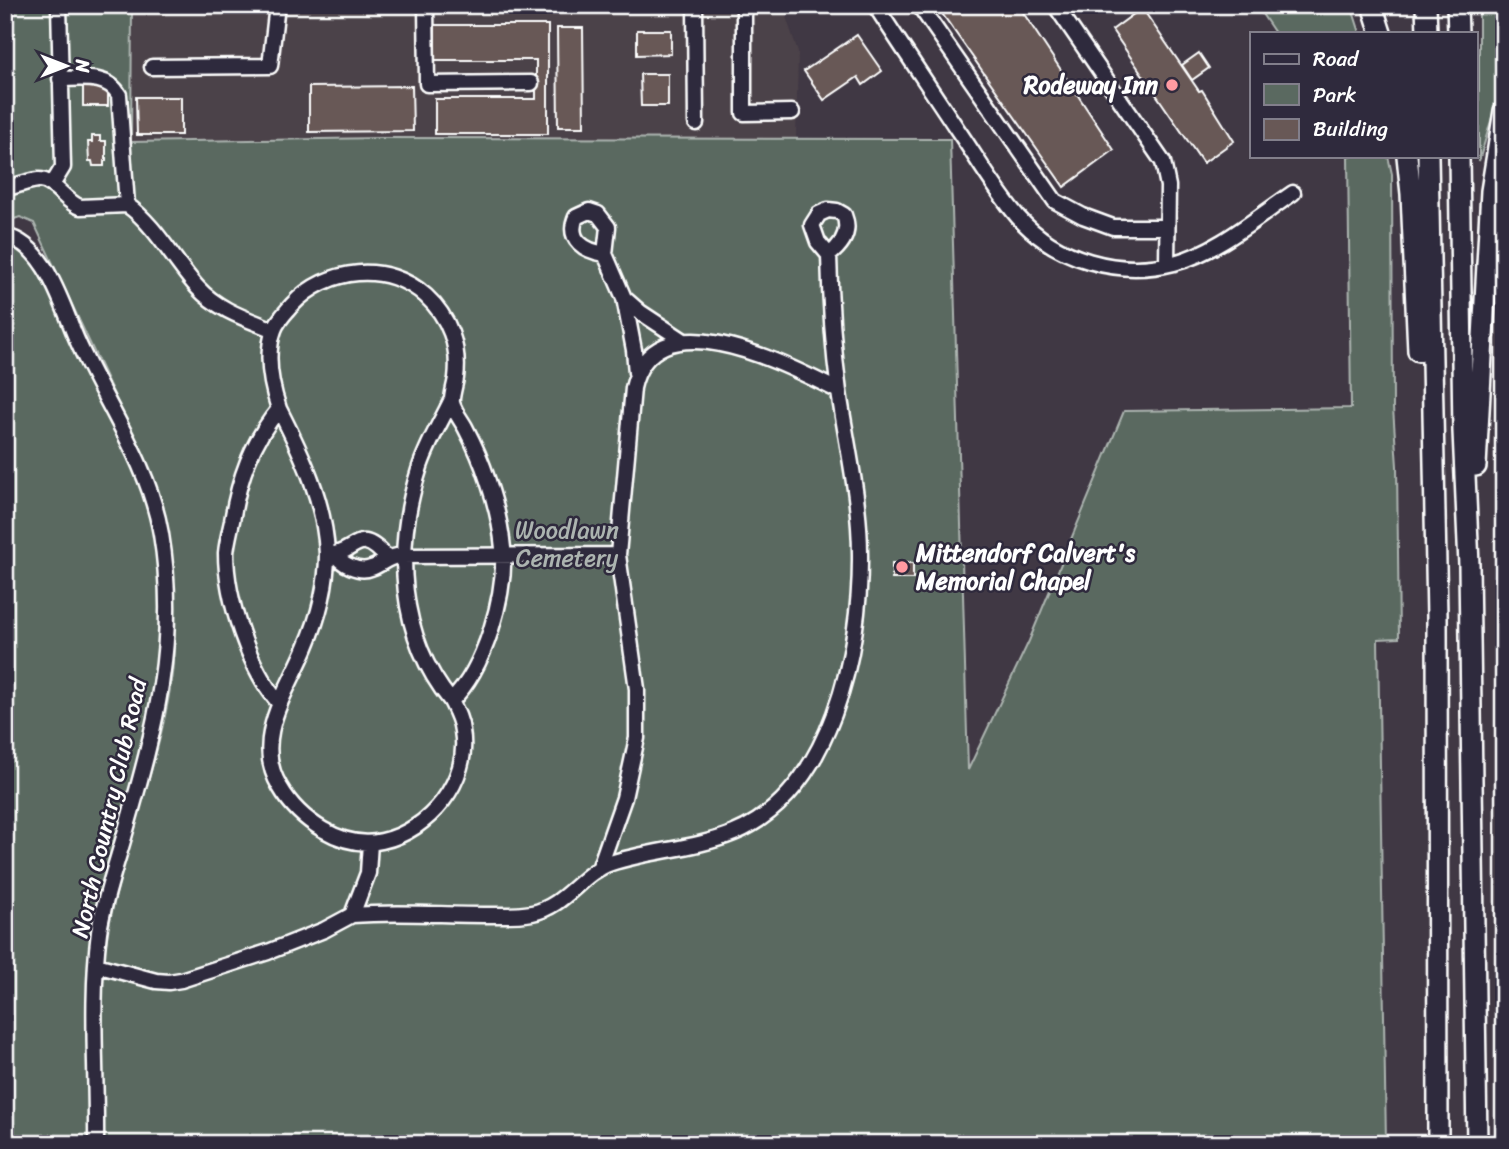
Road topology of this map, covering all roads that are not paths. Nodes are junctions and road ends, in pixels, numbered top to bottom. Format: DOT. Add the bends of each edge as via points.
graph roads {
  1 [pos="59,5"];
  2 [pos="277,5"];
  3 [pos="426,5"];
  4 [pos="695,5"];
  5 [pos="744,5"];
  6 [pos="875,5"];
  7 [pos="919,5"];
  8 [pos="1055,5"];
  9 [pos="1372,5"];
  10 [pos="1426,5"];
  11 [pos="1457,5"];
  12 [pos="1381,32"];
  13 [pos="1427,32"];
  14 [pos="1458,32"];
  15 [pos="152,67"];
  16 [pos="60,79"];
  17 [pos="531,83"];
  18 [pos="1504,111"];
  19 [pos="792,112"];
  20 [pos="696,123"];
  21 [pos="1407,158"];
  22 [pos="1428,158"];
  23 [pos="1460,158"];
  24 [pos="52,185"];
  25 [pos="5,189"];
  26 [pos="1293,193"];
  27 [pos="127,205"];
  28 [pos="1167,228"];
  29 [pos="5,236"];
  30 [pos="605,254"];
  31 [pos="829,255"];
  32 [pos="1167,264"];
  33 [pos="624,298"];
  34 [pos="274,330"];
  35 [pos="684,341"];
  36 [pos="636,374"];
  37 [pos="839,391"];
  38 [pos="451,401"];
  39 [pos="279,409"];
  40 [pos="331,555"];
  41 [pos="503,555"];
  42 [pos="618,555"];
  43 [pos="403,557"];
  44 [pos="387,558"];
  45 [pos="1469,565"];
  46 [pos="1437,617"];
  47 [pos="452,701"];
  48 [pos="279,703"];
  49 [pos="370,843"];
  50 [pos="599,869"];
  51 [pos="352,915"];
  52 [pos="96,965"];
  53 [pos="96,1144"];
  54 [pos="1438,1144"];
  55 [pos="1477,1144"];
  1 -- 16 [label="street"];
  2 -- 15 [label="street" via="270,66"];
  3 -- 17 [label="street" via="427,84"];
  4 -- 20 [label="street"];
  5 -- 19 [label="street" via="744,113"];
  6 -- 32 [label="street" via="996,188 1032,230 1067,253 1093,263 1131,268"];
  7 -- 28 [label="street" via="1055,201 1113,228"];
  8 -- 28 [label="street" via="1163,162 1168,186"];
  9 -- 12 [label="highway"];
  10 -- 13 [label="highway"];
  11 -- 14 [label="highway"];
  16 -- 24 [label="street" via="63,167"];
  16 -- 27 [label="street" via="107,82 120,95"];
  18 -- 45 [label="highway" via="1492,191"];
  21 -- 46 [label="highway" via="1421,488"];
  22 -- 46 [label="highway"];
  23 -- 45 [label="highway"];
  24 -- 25 [label="street" via="39,180"];
  24 -- 27 [label="street" via="80,207"];
  26 -- 32 [label="street" via="1212,247"];
  27 -- 34 [label="street" via="199,289 232,313"];
  28 -- 32 [label="street"];
  29 -- 52 [label="street, North Country Club Road" via="24,243 51,280 146,481 161,534 168,617 163,679 153,735 100,930"];
  30 -- 33 [label="street"];
  31 -- 37 [label="street"];
  33 -- 35 [label="street"];
  33 -- 36 [label="street"];
  34 -- 38 [label="street" via="301,295 328,279 366,272 401,280 428,298 448,323 457,373"];
  34 -- 39 [label="street" via="270,376"];
  35 -- 36 [label="street" via="657,350 643,360"];
  35 -- 37 [label="street" via="731,347 772,359"];
  36 -- 42 [label="street"];
  37 -- 50 [label="street" via="858,512 860,571 848,670 827,734 800,777 750,825 716,839"];
  38 -- 41 [label="street" via="489,481"];
  38 -- 43 [label="street" via="419,470"];
  39 -- 40 [label="street" via="312,479"];
  39 -- 48 [label="street" via="246,463 226,550 248,652"];
  40 -- 44 [label="street" via="364,570"];
  40 -- 44 [label="street" via="366,541"];
  40 -- 48 [label="street" via="308,644"];
  41 -- 42 [label="street"];
  41 -- 43 [label="street"];
  41 -- 47 [label="street" via="490,630 469,681"];
  42 -- 50 [label="street" via="637,689 637,738 624,798"];
  43 -- 44 [label="street"];
  43 -- 47 [label="street" via="414,633 432,674"];
  45 -- 55 [label="highway"];
  46 -- 54 [label="highway"];
  47 -- 49 [label="street" via="463,748 450,791 431,815 414,827 394,838"];
  48 -- 49 [label="street" via="270,753 278,784 288,800 327,831"];
  49 -- 51 [label="street" via="368,873"];
  50 -- 51 [label="street" via="563,899 532,913"];
  51 -- 52 [label="street" via="268,952 181,980 156,981"];
  52 -- 53 [label="street, North Country Club Road"];
}
